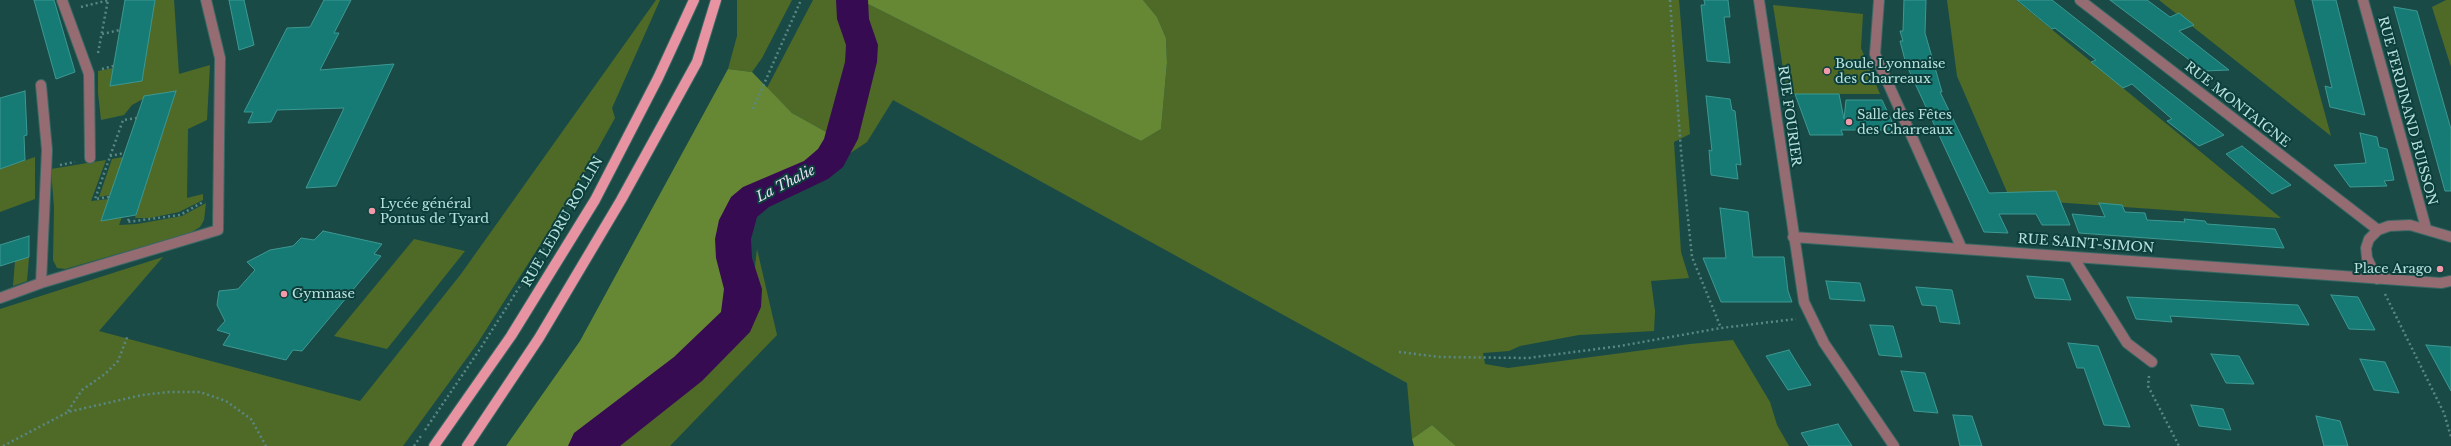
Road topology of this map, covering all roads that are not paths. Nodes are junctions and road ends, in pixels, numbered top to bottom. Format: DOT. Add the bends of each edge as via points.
graph roads {
  1 [pos="62,0"];
  2 [pos="206,0"];
  3 [pos="694,0"];
  4 [pos="716,0"];
  5 [pos="1758,0"];
  6 [pos="1879,0"];
  7 [pos="2080,0"];
  8 [pos="2363,0"];
  9 [pos="40,85"];
  10 [pos="90,158"];
  11 [pos="2426,228"];
  12 [pos="2378,230"];
  13 [pos="1793,237"];
  14 [pos="2451,237"];
  15 [pos="1962,249"];
  16 [pos="2073,257"];
  17 [pos="2377,279"];
  18 [pos="2451,281"];
  19 [pos="42,283"];
  20 [pos="0,298"];
  21 [pos="2152,362"];
  22 [pos="434,446"];
  23 [pos="467,446"];
  24 [pos="1894,446"];
  1 -- 10 [label="street" via="89,74"];
  2 -- 19 [label="street" via="220,58 218,230"];
  3 -- 22 [label="main road, RUE LEDRU ROLLIN" via="658,78 595,200 511,336"];
  4 -- 23 [label="main road" via="697,62 621,200 547,325"];
  5 -- 13 [label="street, RUE FOURIER"];
  6 -- 15 [label="street" via="1875,54"];
  7 -- 12 [label="street, RUE MONTAIGNE"];
  8 -- 11 [label="street, RUE FERDINAND BUISSON"];
  9 -- 19 [label="street" via="47,150"];
  11 -- 12 [label="street" via="2410,225 2389,226"];
  11 -- 14 [label="street"];
  12 -- 17 [label="street" via="2369,239 2366,248 2367,258"];
  13 -- 15 [label="street, RUE SAINT-SIMON"];
  13 -- 24 [label="street, RUE FOURIER" via="1800,290 1810,317 1824,343"];
  15 -- 16 [label="street, RUE SAINT-SIMON"];
  16 -- 17 [label="street, RUE SAINT-SIMON"];
  16 -- 21 [label="street" via="2126,343"];
  17 -- 18 [label="street, RUE SAINT-SIMON" via="2441,283"];
  19 -- 20 [label="street"];
}
